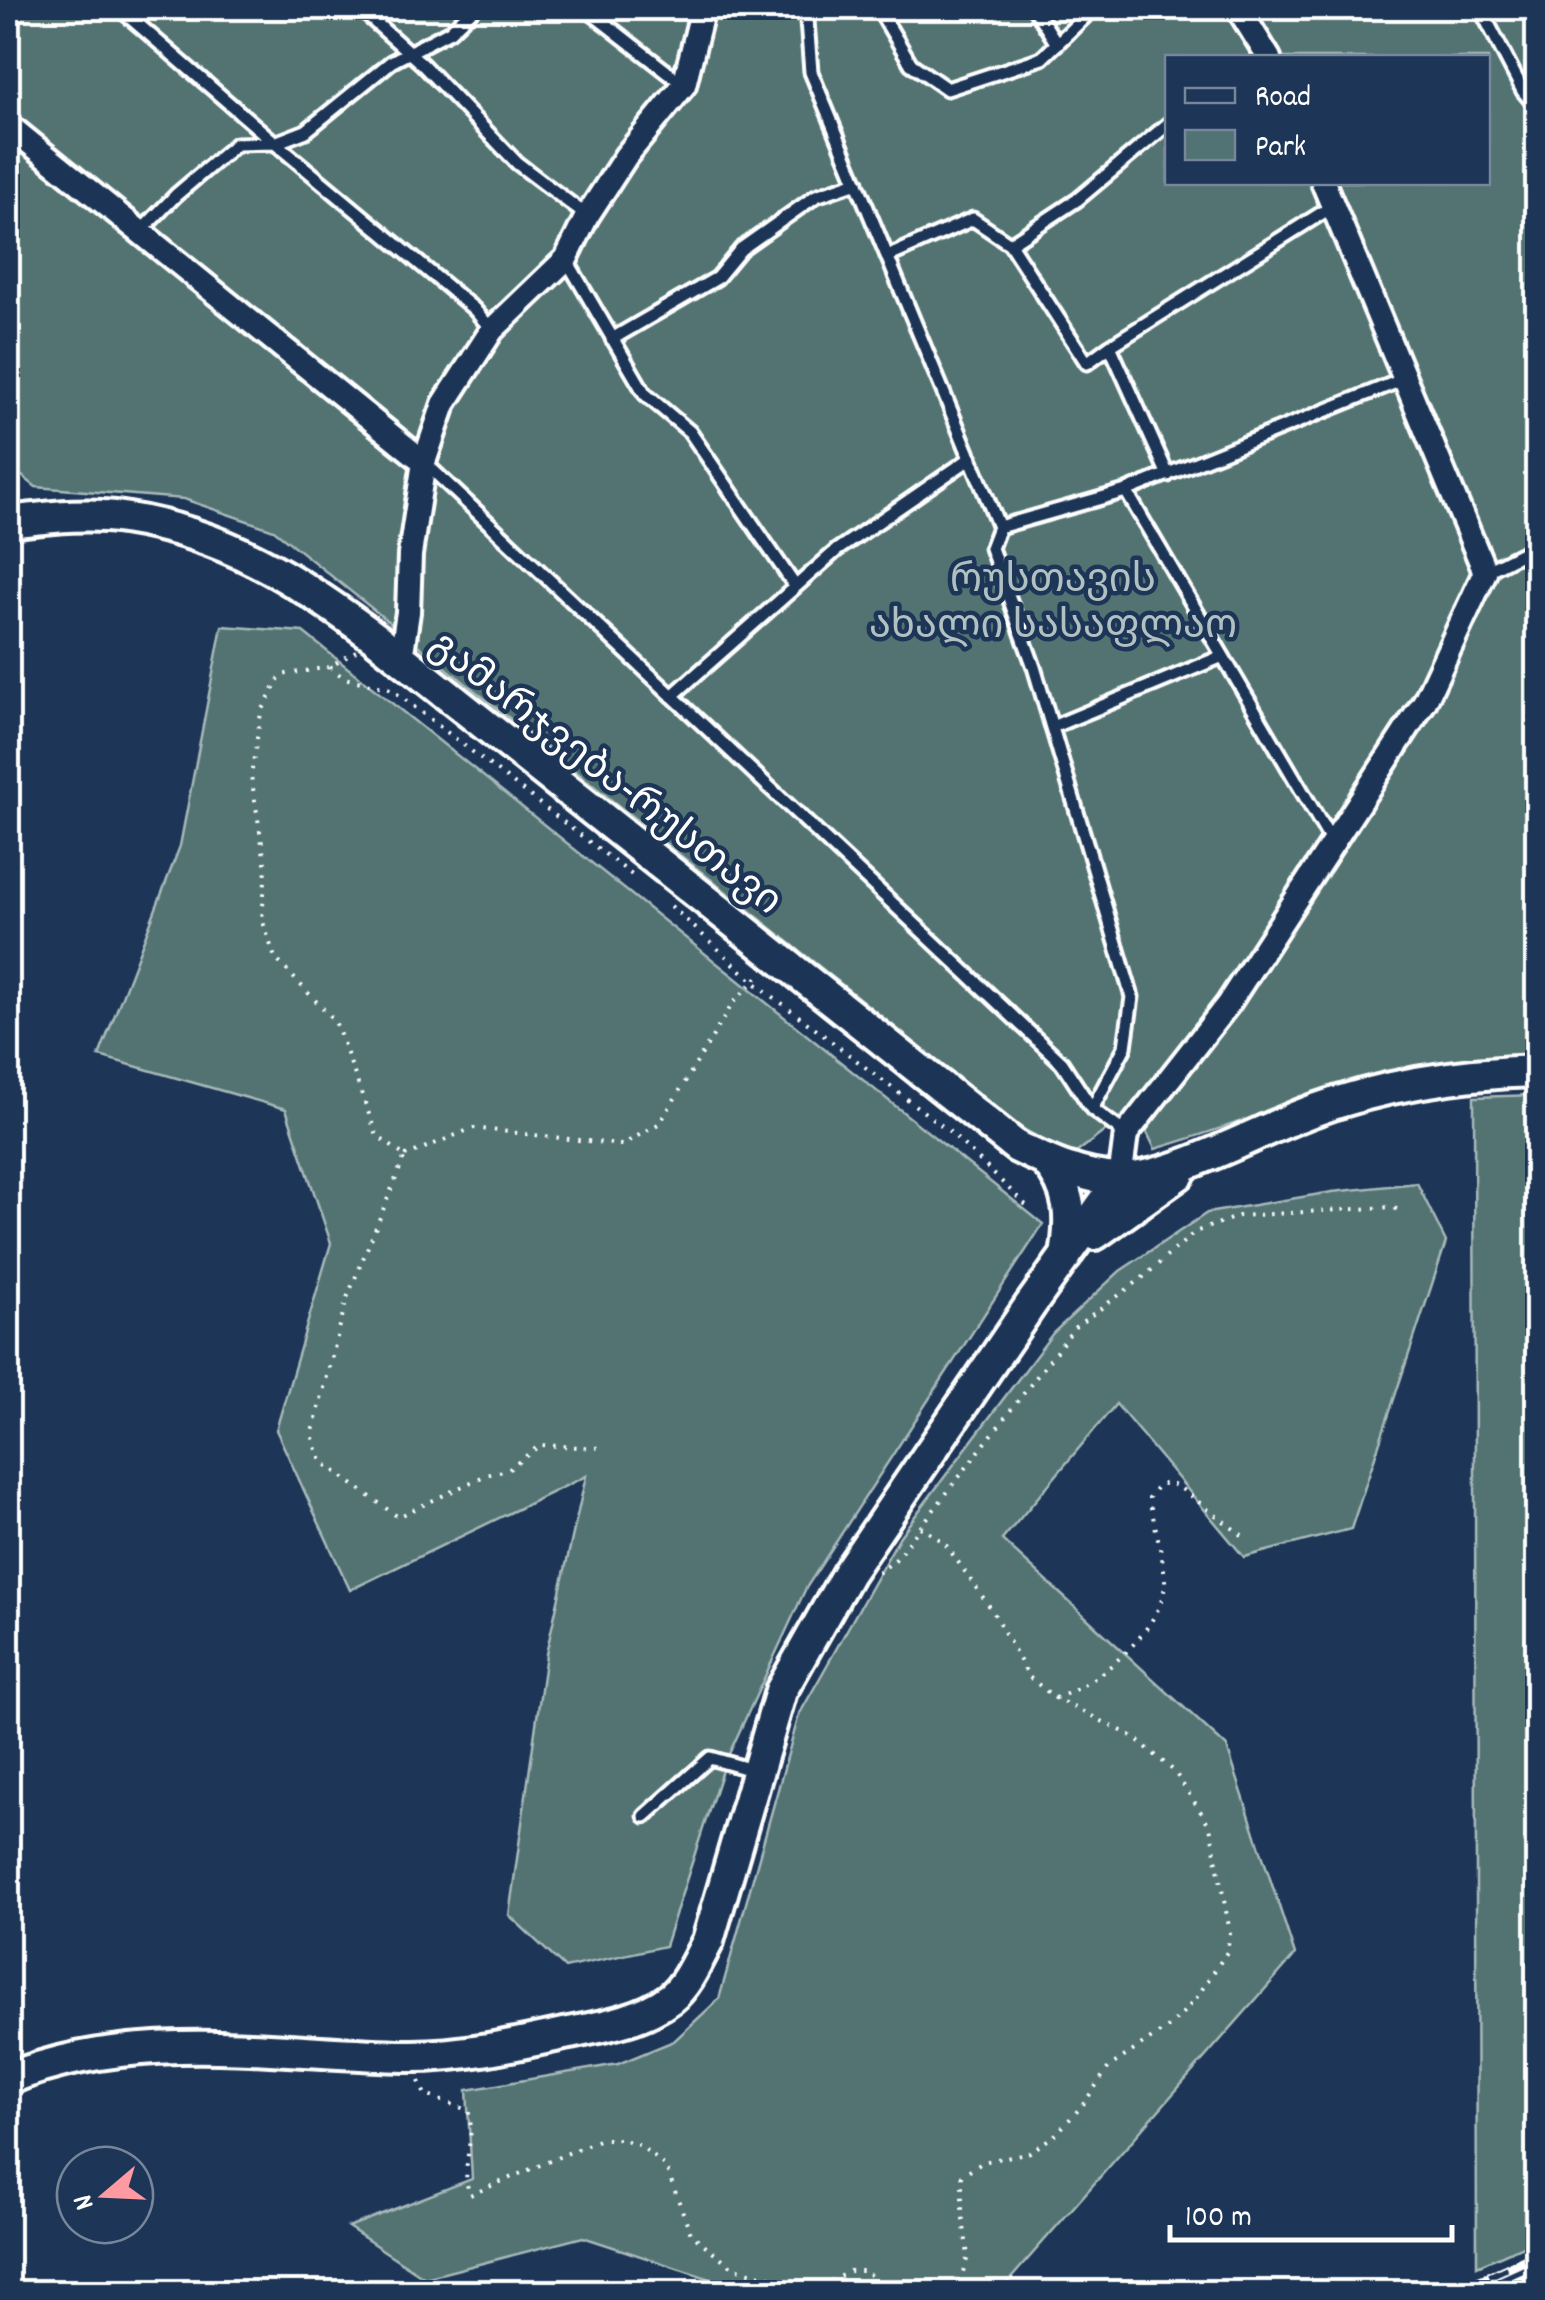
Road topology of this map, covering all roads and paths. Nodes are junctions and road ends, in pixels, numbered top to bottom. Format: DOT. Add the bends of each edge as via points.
graph roads {
  1 [pos="119,8"];
  2 [pos="359,8"];
  3 [pos="474,8"];
  4 [pos="586,8"];
  5 [pos="703,8"];
  6 [pos="806,8"];
  7 [pos="878,8"];
  8 [pos="1034,8"];
  9 [pos="1094,8"];
  10 [pos="1238,8"];
  11 [pos="1480,8"];
  12 [pos="1057,44"];
  13 [pos="408,52"];
  14 [pos="1259,53"];
  15 [pos="684,85"];
  16 [pos="1538,109"];
  17 [pos="8,125"];
  18 [pos="1165,127"];
  19 [pos="275,143"];
  20 [pos="856,182"];
  21 [pos="1324,185"];
  22 [pos="1333,206"];
  23 [pos="587,216"];
  24 [pos="140,232"];
  25 [pos="1010,244"];
  26 [pos="888,257"];
  27 [pos="566,259"];
  28 [pos="492,330"];
  29 [pos="612,338"];
  30 [pos="1110,346"];
  31 [pos="1404,379"];
  32 [pos="971,458"];
  33 [pos="424,462"];
  34 [pos="1168,475"];
  35 [pos="1126,491"];
  36 [pos="8,522"];
  37 [pos="999,526"];
  38 [pos="1538,546"];
  39 [pos="1485,572"];
  40 [pos="795,586"];
  41 [pos="377,638"];
  42 [pos="1222,656"];
  43 [pos="401,659"];
  44 [pos="330,666"];
  45 [pos="672,696"];
  46 [pos="1052,727"];
  47 [pos="1333,844"];
  48 [pos="636,878"];
  49 [pos="667,902"];
  50 [pos="777,957"];
  51 [pos="754,982"];
  52 [pos="1538,1071"];
  53 [pos="1092,1109"];
  54 [pos="1126,1134"];
  55 [pos="1214,1153"];
  56 [pos="405,1156"];
  57 [pos="1046,1161"];
  58 [pos="1120,1180"];
  59 [pos="1028,1206"];
  60 [pos="1402,1211"];
  61 [pos="1066,1259"];
  62 [pos="601,1448"];
  63 [pos="920,1527"];
  64 [pos="1246,1538"];
  65 [pos="872,1577"];
  66 [pos="1055,1698"];
  67 [pos="756,1771"];
  68 [pos="644,1816"];
  69 [pos="410,2056"];
  70 [pos="8,2079"];
  71 [pos="891,2292"];
  72 [pos="950,2292"];
  1 -- 19 [label="lane"];
  2 -- 13 [label="lane"];
  3 -- 13 [label="lane"];
  4 -- 15 [label="lane"];
  5 -- 15 [label="street"];
  6 -- 20 [label="lane" via="811,72"];
  7 -- 12 [label="lane" via="911,64 947,90 1042,58"];
  8 -- 12 [label="lane"];
  9 -- 12 [label="lane"];
  10 -- 14 [label="street"];
  11 -- 16 [label="lane"];
  13 -- 19 [label="lane" via="306,131"];
  13 -- 23 [label="lane" via="517,163"];
  15 -- 23 [label="street"];
  17 -- 24 [label="street"];
  18 -- 25 [label="lane" via="1077,200"];
  19 -- 24 [label="lane" via="236,144"];
  19 -- 28 [label="lane"];
  20 -- 26 [label="lane"];
  20 -- 29 [label="lane" via="816,196 741,249 717,278"];
  21 -- 22 [label="street"];
  22 -- 30 [label="lane"];
  22 -- 31 [label="street"];
  23 -- 27 [label="street"];
  24 -- 33 [label="street"];
  25 -- 26 [label="lane" via="974,220"];
  25 -- 30 [label="lane" via="1087,363"];
  26 -- 32 [label="lane"];
  27 -- 28 [label="street"];
  27 -- 29 [label="lane"];
  28 -- 33 [label="street" via="444,404"];
  29 -- 40 [label="lane" via="645,394 690,432"];
  30 -- 34 [label="lane"];
  31 -- 34 [label="lane"];
  31 -- 39 [label="street"];
  32 -- 37 [label="lane"];
  32 -- 40 [label="lane"];
  33 -- 43 [label="street"];
  33 -- 45 [label="lane"];
  34 -- 35 [label="lane"];
  35 -- 37 [label="lane"];
  35 -- 42 [label="lane"];
  36 -- 41 [label="main road, გამარჯვება-რუსთავი" via="120,517 199,537 272,566"];
  37 -- 46 [label="lane" via="990,548"];
  38 -- 39 [label="lane"];
  39 -- 47 [label="street" via="1424,701"];
  40 -- 45 [label="lane"];
  41 -- 43 [label="main road, გამარჯვება-რუსთავი"];
  41 -- 44 [label="path"];
  42 -- 46 [label="lane"];
  42 -- 47 [label="lane"];
  43 -- 50 [label="main road, გამარჯვება-რუსთავი"];
  44 -- 48 [label="path" via="344,678 391,689"];
  44 -- 56 [label="path" via="281,675 261,713 251,776 266,868 262,919 274,958 335,1021 377,1136"];
  45 -- 53 [label="lane" via="1062,1063"];
  46 -- 53 [label="lane" via="1132,997 1125,1048"];
  47 -- 54 [label="street" via="1228,1004"];
  49 -- 51 [label="path"];
  50 -- 51 [label="path"];
  50 -- 57 [label="main road, გამარჯვება-რუსთავი" via="1017,1147"];
  51 -- 56 [label="path" via="732,1003 660,1124 622,1145 473,1128"];
  51 -- 59 [label="path" via="950,1132"];
  52 -- 55 [label="main road" via="1393,1089 1314,1110"];
  53 -- 54 [label="lane"];
  54 -- 58 [label="street"];
  55 -- 58 [label="main road"];
  55 -- 61 [label="main road"];
  56 -- 62 [label="path" via="346,1298 312,1435 321,1461 398,1517 508,1470 540,1444"];
  57 -- 58 [label="main road, გამარჯვება-რუსთავი"];
  57 -- 61 [label="main road" via="1069,1202"];
  58 -- 61 [label="main road"];
  60 -- 63 [label="path" via="1239,1216 1195,1232 1075,1327"];
  61 -- 67 [label="main road" via="848,1573 781,1691"];
  63 -- 65 [label="path"];
  63 -- 66 [label="path" via="944,1542 1028,1677"];
  64 -- 66 [label="path" via="1179,1487 1158,1485 1150,1498 1165,1584 1151,1623 1103,1674"];
  66 -- 72 [label="path" via="1134,1737 1174,1771 1210,1826 1230,1932 1227,1952 1195,2000 1109,2068 1055,2136 962,2176 968,2256"];
  67 -- 68 [label="lane" via="710,1758"];
  67 -- 69 [label="main road" via="708,1941 672,1996 612,2024"];
  69 -- 70 [label="main road" via="185,2045 102,2054"];
  69 -- 71 [label="path" via="426,2094 468,2110 464,2181 470,2195 602,2139 621,2138 666,2167 691,2234 734,2268 800,2285 864,2271"];
}
